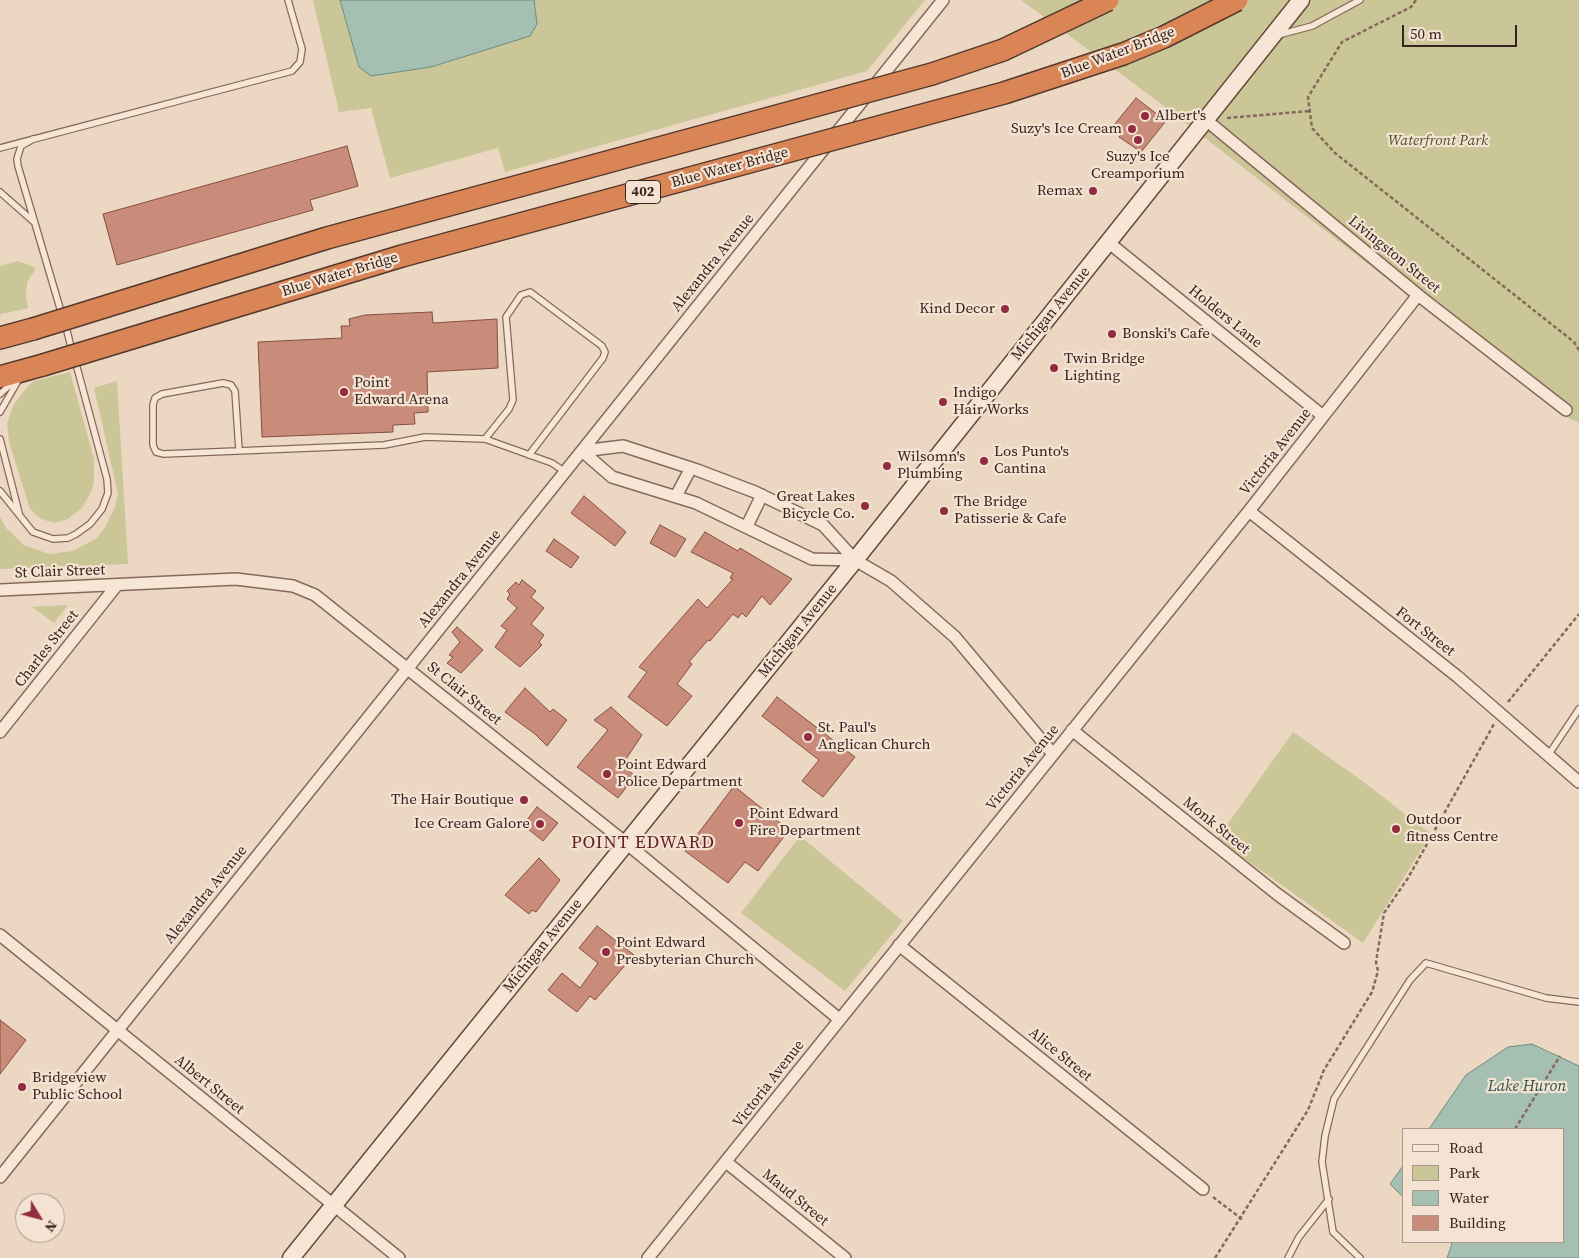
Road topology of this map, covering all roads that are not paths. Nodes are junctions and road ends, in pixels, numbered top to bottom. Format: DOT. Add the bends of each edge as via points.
graph roads {
  1 [pos="288,0"];
  2 [pos="943,0"];
  3 [pos="1108,0"];
  4 [pos="1237,0"];
  5 [pos="1301,0"];
  6 [pos="1360,0"];
  7 [pos="1271,37"];
  8 [pos="1206,120"];
  9 [pos="33,139"];
  10 [pos="0,148"];
  11 [pos="0,192"];
  12 [pos="34,222"];
  13 [pos="1108,242"];
  14 [pos="1418,295"];
  15 [pos="12,334"];
  16 [pos="32,370"];
  17 [pos="0,376"];
  18 [pos="0,394"];
  19 [pos="1566,410"];
  20 [pos="0,412"];
  21 [pos="1323,416"];
  22 [pos="0,439"];
  23 [pos="485,439"];
  24 [pos="239,450"];
  25 [pos="582,451"];
  26 [pos="529,455"];
  27 [pos="692,468"];
  28 [pos="565,472"];
  29 [pos="0,491"];
  30 [pos="762,495"];
  31 [pos="676,496"];
  32 [pos="1248,511"];
  33 [pos="23,522"];
  34 [pos="747,526"];
  35 [pos="855,560"];
  36 [pos="117,585"];
  37 [pos="0,590"];
  38 [pos="408,668"];
  39 [pos="1579,709"];
  40 [pos="1072,730"];
  41 [pos="0,732"];
  42 [pos="1053,754"];
  43 [pos="1549,754"];
  44 [pos="1579,782"];
  45 [pos="626,843"];
  46 [pos="0,934"];
  47 [pos="1344,943"];
  48 [pos="899,944"];
  49 [pos="1579,1002"];
  50 [pos="839,1019"];
  51 [pos="117,1030"];
  52 [pos="726,1162"];
  53 [pos="0,1177"];
  54 [pos="1203,1189"];
  55 [pos="1329,1199"];
  56 [pos="334,1205"];
  57 [pos="291,1258"];
  58 [pos="399,1258"];
  59 [pos="648,1258"];
  60 [pos="845,1258"];
  61 [pos="1288,1258"];
  62 [pos="1360,1258"];
  1 -- 9 [label="lane" via="302,49 300,62 292,71"];
  2 -- 25 [label="street, Alexandra Avenue"];
  3 -- 15 [label="highway, bridge" via="1003,50 932,74 327,238"];
  4 -- 16 [label="highway, Blue Water Bridge / 402, bridge" via="1123,54 1004,93 402,256"];
  5 -- 7 [label="street, Michigan Avenue"];
  6 -- 7 [label="lane" via="1312,26"];
  7 -- 8 [label="street, Michigan Avenue"];
  8 -- 13 [label="street, Michigan Avenue"];
  8 -- 14 [label="street, Livingston Street"];
  9 -- 10 [label="lane"];
  9 -- 12 [label="lane" via="21,146 16,159"];
  11 -- 12 [label="lane"];
  12 -- 33 [label="lane" via="52,276 107,479 108,493 96,518 68,538 39,536"];
  13 -- 21 [label="street, Holders Lane"];
  13 -- 35 [label="street, Michigan Avenue"];
  14 -- 19 [label="street, Livingston Street"];
  14 -- 21 [label="street, Victoria Avenue"];
  16 -- 17 [label="highway, 402"];
  16 -- 18 [label="lane"];
  16 -- 20 [label="lane" via="9,393"];
  21 -- 32 [label="street, Victoria Avenue"];
  22 -- 33 [label="lane"];
  23 -- 24 [label="lane" via="425,436 384,445"];
  23 -- 26 [label="lane"];
  23 -- 26 [label="lane" via="513,400 506,318 521,295 530,292 602,346 605,352"];
  24 -- 24 [label="lane" via="235,391 230,385 223,383 155,398 153,445 156,452"];
  25 -- 27 [label="street" via="623,446"];
  25 -- 28 [label="street, Alexandra Avenue"];
  25 -- 31 [label="street" via="612,477"];
  26 -- 28 [label="lane" via="552,463"];
  27 -- 30 [label="street"];
  27 -- 31 [label="street"];
  28 -- 38 [label="street, Alexandra Avenue"];
  29 -- 33 [label="lane"];
  30 -- 34 [label="street"];
  30 -- 35 [label="street" via="823,525"];
  31 -- 34 [label="street"];
  32 -- 40 [label="street, Victoria Avenue"];
  32 -- 43 [label="street, Fort Street"];
  34 -- 35 [label="street" via="812,559"];
  35 -- 42 [label="street" via="891,581 955,636"];
  35 -- 45 [label="street, Michigan Avenue"];
  36 -- 37 [label="street, St Clair Street"];
  36 -- 38 [label="street, St Clair Street" via="236,579 293,586 327,603"];
  36 -- 41 [label="street, Charles Street"];
  38 -- 45 [label="street, St Clair Street"];
  38 -- 51 [label="street, Alexandra Avenue"];
  39 -- 43 [label="lane"];
  40 -- 42 [label="street, Victoria Avenue"];
  40 -- 47 [label="street, Monk Street" via="1277,894"];
  42 -- 48 [label="street, Victoria Avenue"];
  43 -- 44 [label="street, Fort Street"];
  45 -- 50 [label="street, St Clair Street"];
  45 -- 56 [label="street, Michigan Avenue"];
  46 -- 51 [label="street, Albert Street"];
  48 -- 50 [label="street, Victoria Avenue"];
  48 -- 54 [label="street, Alice Street"];
  49 -- 55 [label="lane" via="1546,998 1426,963 1410,980 1334,1099 1322,1162"];
  50 -- 52 [label="street, Victoria Avenue"];
  51 -- 53 [label="street, Alexandra Avenue"];
  51 -- 56 [label="street, Albert Street"];
  52 -- 59 [label="street, Victoria Avenue"];
  52 -- 60 [label="street, Maud Street"];
  55 -- 61 [label="lane" via="1299,1237"];
  55 -- 62 [label="lane" via="1333,1232"];
  56 -- 57 [label="street, Michigan Avenue"];
  56 -- 58 [label="street, Albert Street"];
}
